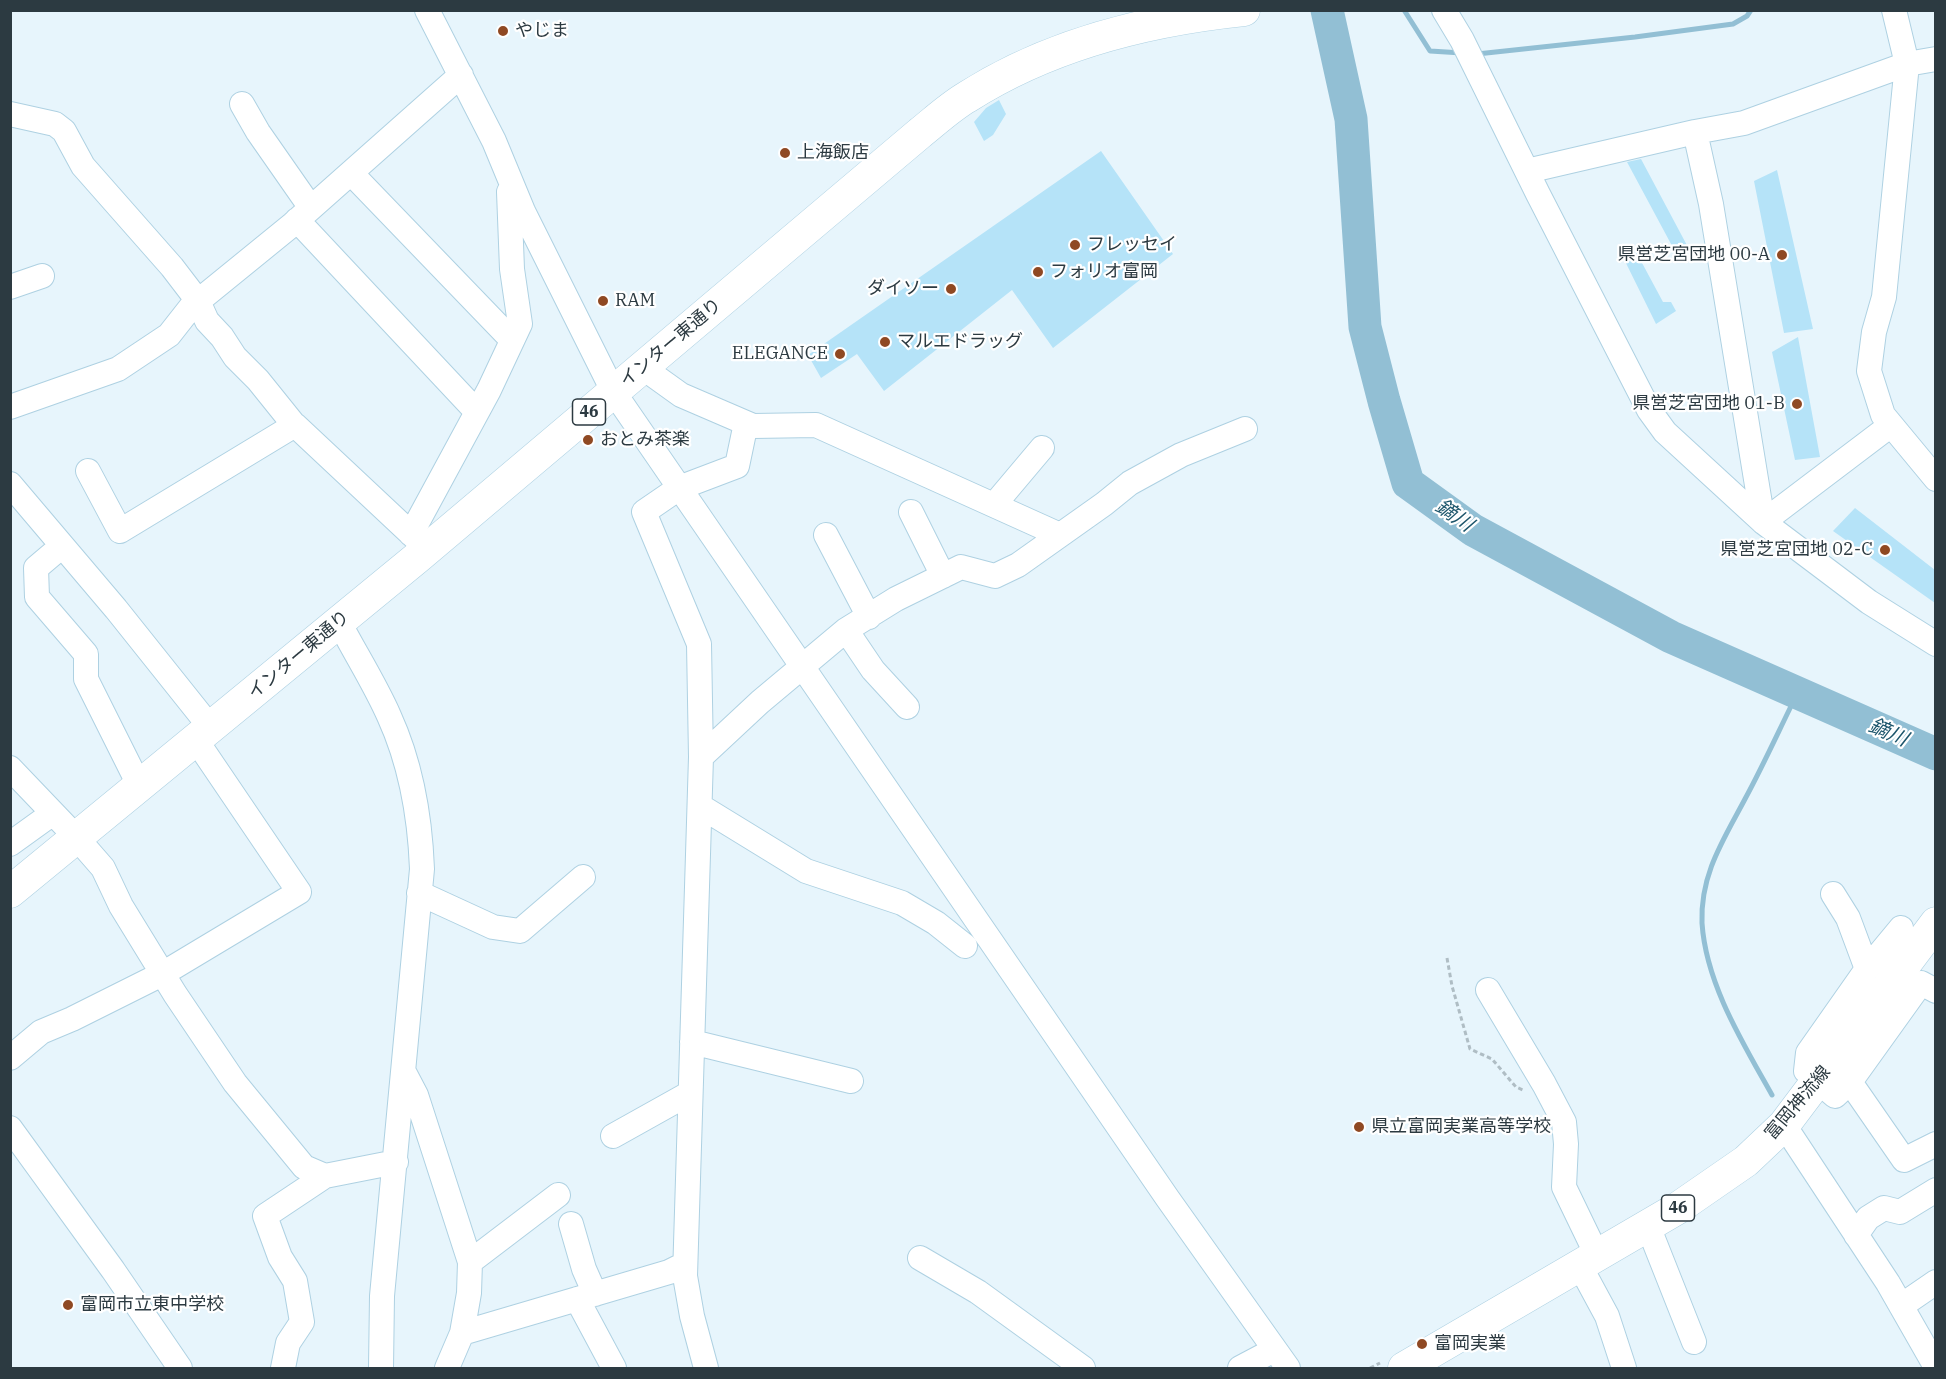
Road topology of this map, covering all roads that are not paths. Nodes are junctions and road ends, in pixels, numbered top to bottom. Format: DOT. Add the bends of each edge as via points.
graph roads {
  1 [pos="1244,10"];
  2 [pos="1444,10"];
  3 [pos="1894,10"];
  4 [pos="438,16"];
  5 [pos="1935,60"];
  6 [pos="1907,64"];
  7 [pos="461,75"];
  8 [pos="242,104"];
  9 [pos="10,114"];
  10 [pos="1695,132"];
  11 [pos="1527,171"];
  12 [pos="351,173"];
  13 [pos="508,177"];
  14 [pos="304,214"];
  15 [pos="42,276"];
  16 [pos="10,288"];
  17 [pos="198,302"];
  18 [pos="512,340"];
  19 [pos="642,367"];
  20 [pos="613,392"];
  21 [pos="10,407"];
  22 [pos="477,412"];
  23 [pos="746,423"];
  24 [pos="1891,425"];
  25 [pos="295,426"];
  26 [pos="1245,429"];
  27 [pos="1042,448"];
  28 [pos="88,471"];
  29 [pos="1935,479"];
  30 [pos="10,484"];
  31 [pos="680,488"];
  32 [pos="994,505"];
  33 [pos="911,512"];
  34 [pos="1763,522"];
  35 [pos="826,535"];
  36 [pos="1060,535"];
  37 [pos="414,545"];
  38 [pos="62,546"];
  39 [pos="944,576"];
  40 [pos="869,617"];
  41 [pos="339,622"];
  42 [pos="846,630"];
  43 [pos="1935,644"];
  44 [pos="802,666"];
  45 [pos="907,707"];
  46 [pos="204,734"];
  47 [pos="701,757"];
  48 [pos="10,768"];
  49 [pos="140,785"];
  50 [pos="700,806"];
  51 [pos="53,813"];
  52 [pos="76,837"];
  53 [pos="10,844"];
  54 [pos="583,877"];
  55 [pos="10,892"];
  56 [pos="419,893"];
  57 [pos="1833,894"];
  58 [pos="1935,923"];
  59 [pos="1901,928"];
  60 [pos="965,945"];
  61 [pos="164,973"];
  62 [pos="1881,975"];
  63 [pos="1488,990"];
  64 [pos="1935,990"];
  65 [pos="692,1042"];
  66 [pos="10,1058"];
  67 [pos="404,1071"];
  68 [pos="851,1081"];
  69 [pos="1817,1082"];
  70 [pos="1850,1082"];
  71 [pos="690,1094"];
  72 [pos="1784,1125"];
  73 [pos="10,1128"];
  74 [pos="613,1136"];
  75 [pos="1935,1143"];
  76 [pos="396,1162"];
  77 [pos="326,1176"];
  78 [pos="1935,1190"];
  79 [pos="558,1195"];
  80 [pos="571,1224"];
  81 [pos="1648,1226"];
  82 [pos="1856,1235"];
  83 [pos="920,1258"];
  84 [pos="1588,1261"];
  85 [pos="470,1262"];
  86 [pos="686,1264"];
  87 [pos="1935,1282"];
  88 [pos="586,1296"];
  89 [pos="1901,1306"];
  90 [pos="462,1333"];
  91 [pos="1694,1342"];
  92 [pos="1281,1359"];
  93 [pos="1413,1366"];
  94 [pos="1935,1367"];
  95 [pos="180,1368"];
  96 [pos="283,1368"];
  97 [pos="381,1368"];
  98 [pos="447,1368"];
  99 [pos="614,1368"];
  100 [pos="706,1368"];
  101 [pos="1083,1368"];
  102 [pos="1240,1368"];
  103 [pos="1624,1368"];
  1 -- 19 [label="main road, インター東通り / 46" via="1143,25 1079,43 1017,69 966,97"];
  2 -- 11 [label="street"];
  3 -- 6 [label="street"];
  4 -- 7 [label="street"];
  5 -- 6 [label="street"];
  6 -- 10 [label="street" via="1744,123"];
  6 -- 24 [label="street" via="1884,297 1869,371 1883,415"];
  7 -- 12 [label="street"];
  7 -- 13 [label="street"];
  8 -- 14 [label="street"];
  9 -- 17 [label="street" via="55,124 64,131 83,166"];
  10 -- 11 [label="street"];
  10 -- 34 [label="street" via="1711,204"];
  11 -- 34 [label="street" via="1649,410 1665,432"];
  12 -- 14 [label="street"];
  12 -- 18 [label="street"];
  13 -- 18 [label="street" via="512,269 520,324"];
  13 -- 20 [label="street"];
  14 -- 17 [label="street"];
  14 -- 22 [label="street"];
  15 -- 16 [label="street"];
  17 -- 21 [label="street" via="169,335 117,369"];
  17 -- 25 [label="street" via="207,321 235,357"];
  18 -- 22 [label="street"];
  19 -- 20 [label="main road, インター東通り / 46"];
  19 -- 23 [label="street" via="681,395"];
  20 -- 31 [label="street"];
  20 -- 37 [label="main road, インター東通り / 46"];
  22 -- 37 [label="street"];
  23 -- 31 [label="street" via="737,466"];
  23 -- 32 [label="street" via="816,425"];
  24 -- 29 [label="street"];
  24 -- 34 [label="street"];
  25 -- 28 [label="street" via="120,531"];
  25 -- 37 [label="street"];
  26 -- 36 [label="street" via="1181,455 1130,483"];
  27 -- 32 [label="street"];
  30 -- 38 [label="street"];
  31 -- 44 [label="street"];
  31 -- 47 [label="street" via="644,512 699,644"];
  32 -- 36 [label="street"];
  33 -- 39 [label="street"];
  34 -- 43 [label="street" via="1869,602"];
  35 -- 40 [label="street"];
  36 -- 39 [label="street" via="995,576 961,567"];
  37 -- 41 [label="main road, インター東通り / 46"];
  38 -- 46 [label="street"];
  38 -- 49 [label="street" via="36,568 37,597 86,654 86,679"];
  39 -- 40 [label="street"];
  40 -- 42 [label="street"];
  41 -- 46 [label="main road, インター東通り / 46"];
  41 -- 56 [label="street" via="389,717 409,770 421,835"];
  42 -- 44 [label="street"];
  42 -- 45 [label="street" via="873,670"];
  44 -- 47 [label="street"];
  44 -- 92 [label="street"];
  46 -- 49 [label="main road, インター東通り / 46"];
  46 -- 61 [label="street" via="299,892"];
  47 -- 50 [label="street"];
  48 -- 51 [label="street"];
  49 -- 52 [label="main road, インター東通り / 46"];
  50 -- 60 [label="street" via="806,871 902,903 936,922"];
  50 -- 65 [label="street"];
  51 -- 52 [label="street"];
  51 -- 53 [label="street"];
  52 -- 55 [label="main road, インター東通り / 46"];
  52 -- 61 [label="street" via="103,868 121,906"];
  54 -- 56 [label="street" via="520,931 493,927"];
  56 -- 67 [label="street"];
  57 -- 62 [label="street"];
  58 -- 62 [label="main road, 富岡神流線 / 46"];
  59 -- 62 [label="street"];
  61 -- 66 [label="street" via="41,1032"];
  61 -- 77 [label="street" via="235,1083 304,1167"];
  62 -- 69 [label="main road, 富岡神流線 / 46"];
  63 -- 84 [label="street" via="1564,1122 1564,1187"];
  64 -- 70 [label="street" via="1921,983"];
  65 -- 68 [label="street"];
  65 -- 71 [label="street"];
  67 -- 76 [label="street"];
  67 -- 85 [label="street" via="416,1095"];
  69 -- 70 [label="street" via="1835,1096"];
  69 -- 72 [label="main road, 富岡神流線 / 46"];
  70 -- 75 [label="street" via="1904,1160"];
  71 -- 74 [label="street"];
  71 -- 86 [label="street"];
  72 -- 81 [label="main road, 富岡神流線 / 46" via="1746,1161"];
  72 -- 82 [label="street"];
  73 -- 95 [label="street"];
  76 -- 77 [label="street"];
  76 -- 97 [label="street" via="382,1296"];
  77 -- 96 [label="street" via="265,1216 280,1257 295,1281 302,1322 288,1343"];
  78 -- 82 [label="street" via="1900,1212 1884,1208 1868,1218"];
  79 -- 85 [label="street"];
  80 -- 88 [label="street" via="584,1269"];
  81 -- 84 [label="main road, 富岡神流線 / 46"];
  81 -- 91 [label="street"];
  82 -- 89 [label="street"];
  83 -- 101 [label="street" via="978,1292"];
  84 -- 93 [label="main road, 富岡神流線 / 46"];
  84 -- 103 [label="street"];
  85 -- 90 [label="street"];
  86 -- 88 [label="street"];
  86 -- 100 [label="street" via="692,1316"];
  87 -- 89 [label="street"];
  88 -- 90 [label="street"];
  88 -- 99 [label="street"];
  89 -- 94 [label="street"];
  90 -- 98 [label="street"];
  92 -- 102 [label="street"];
}
